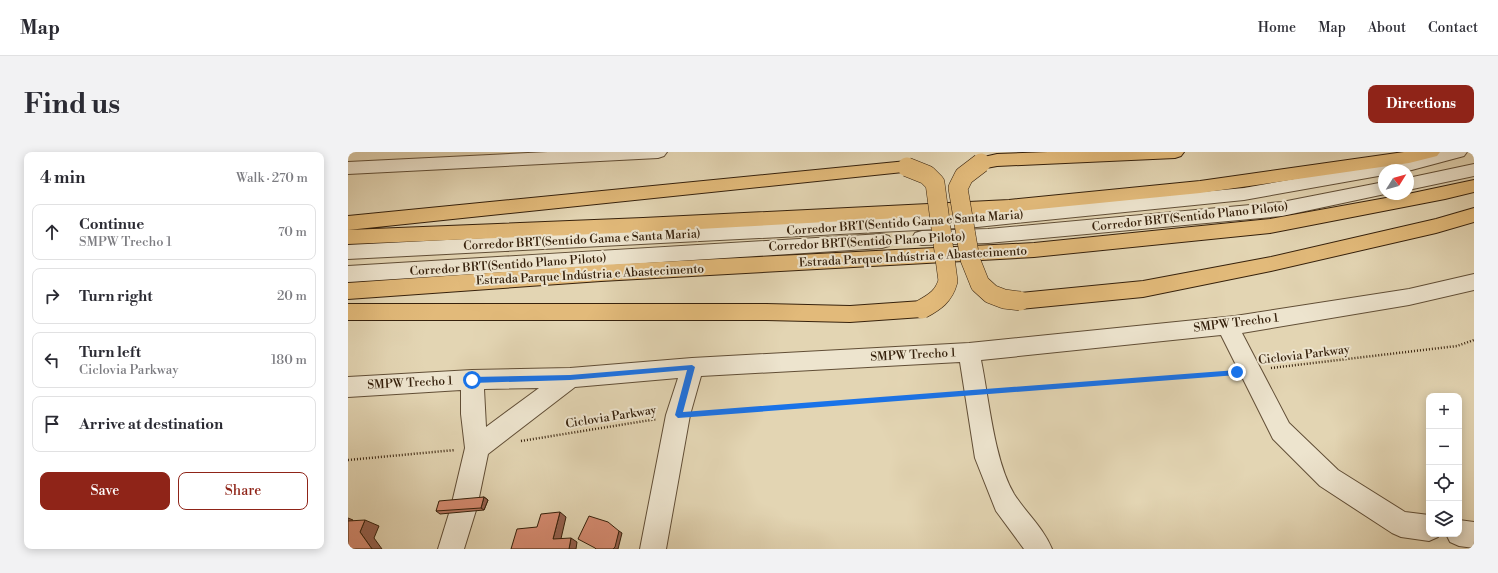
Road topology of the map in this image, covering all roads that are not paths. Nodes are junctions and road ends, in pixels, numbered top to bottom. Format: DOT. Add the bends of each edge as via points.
graph roads {
  1 [pos="658,152"];
  2 [pos="1176,152"];
  3 [pos="1431,152"];
  4 [pos="1458,152"];
  5 [pos="372,157"];
  6 [pos="348,164"];
  7 [pos="348,168"];
  8 [pos="1474,170"];
  9 [pos="1414,183"];
  10 [pos="1474,186"];
  11 [pos="1378,189"];
  12 [pos="1474,215"];
  13 [pos="348,223"];
  14 [pos="348,237"];
  15 [pos="348,252"];
  16 [pos="348,274"];
  17 [pos="1474,282"];
  18 [pos="348,291"];
  19 [pos="348,312"];
  20 [pos="1227,325"];
  21 [pos="969,352"];
  22 [pos="692,367"];
  23 [pos="570,378"];
  24 [pos="472,380"];
  25 [pos="348,387"];
  26 [pos="477,448"];
  27 [pos="1426,528"];
  28 [pos="1462,533"];
  29 [pos="1474,535"];
  30 [pos="451,549"];
  31 [pos="653,549"];
  32 [pos="1039,549"];
  1 -- 5 [label="street"];
  2 -- 12 [label="highway, bridge" via="996,160 981,163 965,173 958,188 970,259 980,284 991,294 1020,301 1143,289 1271,264"];
  3 -- 14 [label="highway" via="1200,187 1009,206"];
  4 -- 15 [label="street, Corredor BRT(Sentido Gama e Santa Maria)" via="1407,165 1244,194 985,219 908,225"];
  5 -- 6 [label="street"];
  5 -- 7 [label="street"];
  8 -- 9 [label="street"];
  10 -- 18 [label="highway, Estrada Parque Indústria e Abastecimento" via="1270,226 1034,250 601,273"];
  11 -- 16 [label="street, Corredor BRT(Sentido Plano Piloto)" via="1282,209 988,236"];
  13 -- 19 [label="highway, bridge" via="907,167 927,175 935,183 948,281 945,292 937,301 922,309 850,314"];
  17 -- 20 [label="street, SMPW Trecho 1" via="1409,297"];
  20 -- 21 [label="street, SMPW Trecho 1"];
  20 -- 27 [label="street" via="1286,436 1329,478 1401,524"];
  21 -- 22 [label="street, SMPW Trecho 1"];
  21 -- 32 [label="street" via="987,458 1005,502"];
  22 -- 23 [label="street, SMPW Trecho 1"];
  22 -- 31 [label="street" via="678,415"];
  23 -- 24 [label="street, SMPW Trecho 1"];
  23 -- 26 [label="street"];
  24 -- 25 [label="street, SMPW Trecho 1"];
  24 -- 26 [label="street" via="472,414"];
  26 -- 30 [label="street" via="464,507"];
  28 -- 29 [label="street"];
}
